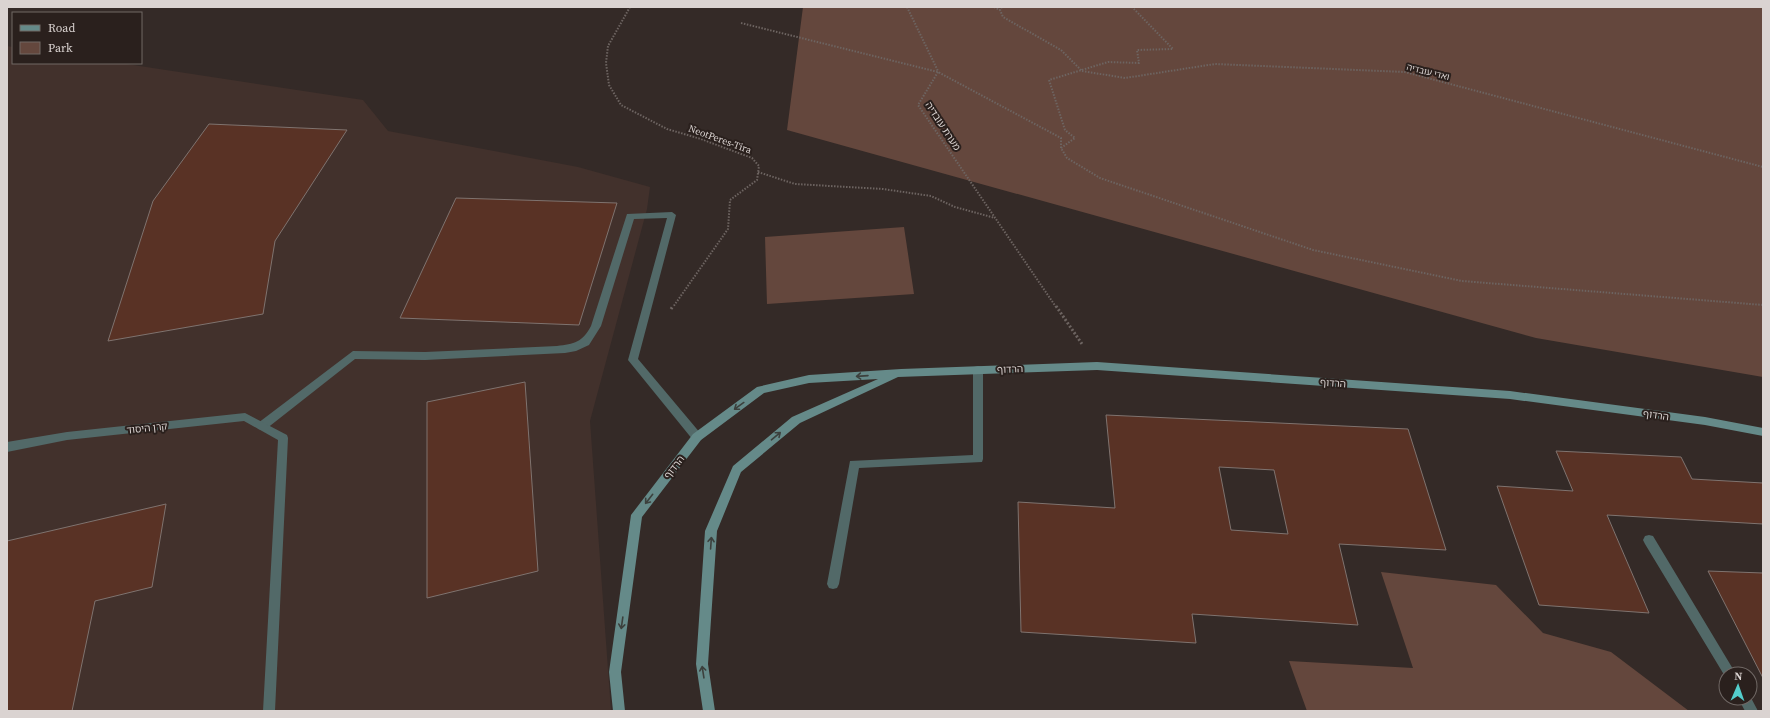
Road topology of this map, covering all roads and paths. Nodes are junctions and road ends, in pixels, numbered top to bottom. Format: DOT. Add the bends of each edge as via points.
graph roads {
  1 [pos="630,7"];
  2 [pos="908,7"];
  3 [pos="994,7"];
  4 [pos="1132,7"];
  5 [pos="1001,8"];
  6 [pos="741,23"];
  7 [pos="1082,71"];
  8 [pos="938,72"];
  9 [pos="1061,148"];
  10 [pos="1763,167"];
  11 [pos="758,172"];
  12 [pos="994,218"];
  13 [pos="1763,305"];
  14 [pos="641,331"];
  15 [pos="1097,366"];
  16 [pos="978,370"];
  17 [pos="901,373"];
  18 [pos="262,426"];
  19 [pos="1763,432"];
  20 [pos="697,437"];
  21 [pos="7,447"];
  22 [pos="1649,540"];
  23 [pos="833,584"];
  24 [pos="1725,666"];
  25 [pos="269,711"];
  26 [pos="619,711"];
  27 [pos="709,711"];
  1 -- 11 [label="path, NeotPeres-Tira" via="608,46 606,63 609,85 621,105 667,129 752,158 759,166"];
  2 -- 8 [label="path"];
  3 -- 5 [label="path"];
  4 -- 7 [label="path" via="1173,49 1137,50 1139,63 1108,62"];
  5 -- 7 [label="path" via="1003,17 1061,50"];
  6 -- 8 [label="path"];
  7 -- 9 [label="path" via="1049,80 1065,130 1075,138"];
  7 -- 10 [label="path, ואדי עובדיה" via="1125,78 1215,64 1405,72"];
  8 -- 9 [label="path" via="1061,138"];
  8 -- 12 [label="path, מערת עובדיה" via="918,105"];
  9 -- 13 [label="path" via="1067,158 1100,178 1313,250 1462,280"];
  11 -- 12 [label="path" via="795,184 883,189 932,196 955,207"];
  11 -- 14 [label="path" via="756,180 730,200 728,230 681,297 670,311"];
  12 -- 15 [label="path, מערת עובדיה"];
  14 -- 18 [label="street" via="672,215 630,216 596,326 590,340 583,344 549,350 425,356 353,355"];
  14 -- 20 [label="street" via="634,360"];
  15 -- 16 [label="street, הרדוף"];
  15 -- 19 [label="street, הרדוף" via="1510,395 1705,421"];
  16 -- 17 [label="street, הרדוף"];
  16 -- 23 [label="street" via="978,459 854,464"];
  17 -- 20 [label="street, הרדוף, one-way" via="809,379 761,390"];
  27 -- 17 [label="street, הרדוף, one-way" via="702,664 712,531 737,469 796,420"];
  18 -- 21 [label="street, קרן היסוד" via="245,417 67,436"];
  18 -- 25 [label="street, קרן היסוד" via="284,438"];
  20 -- 26 [label="street, הרדוף, one-way" via="637,515 615,672"];
  22 -- 24 [label="street"];
}
